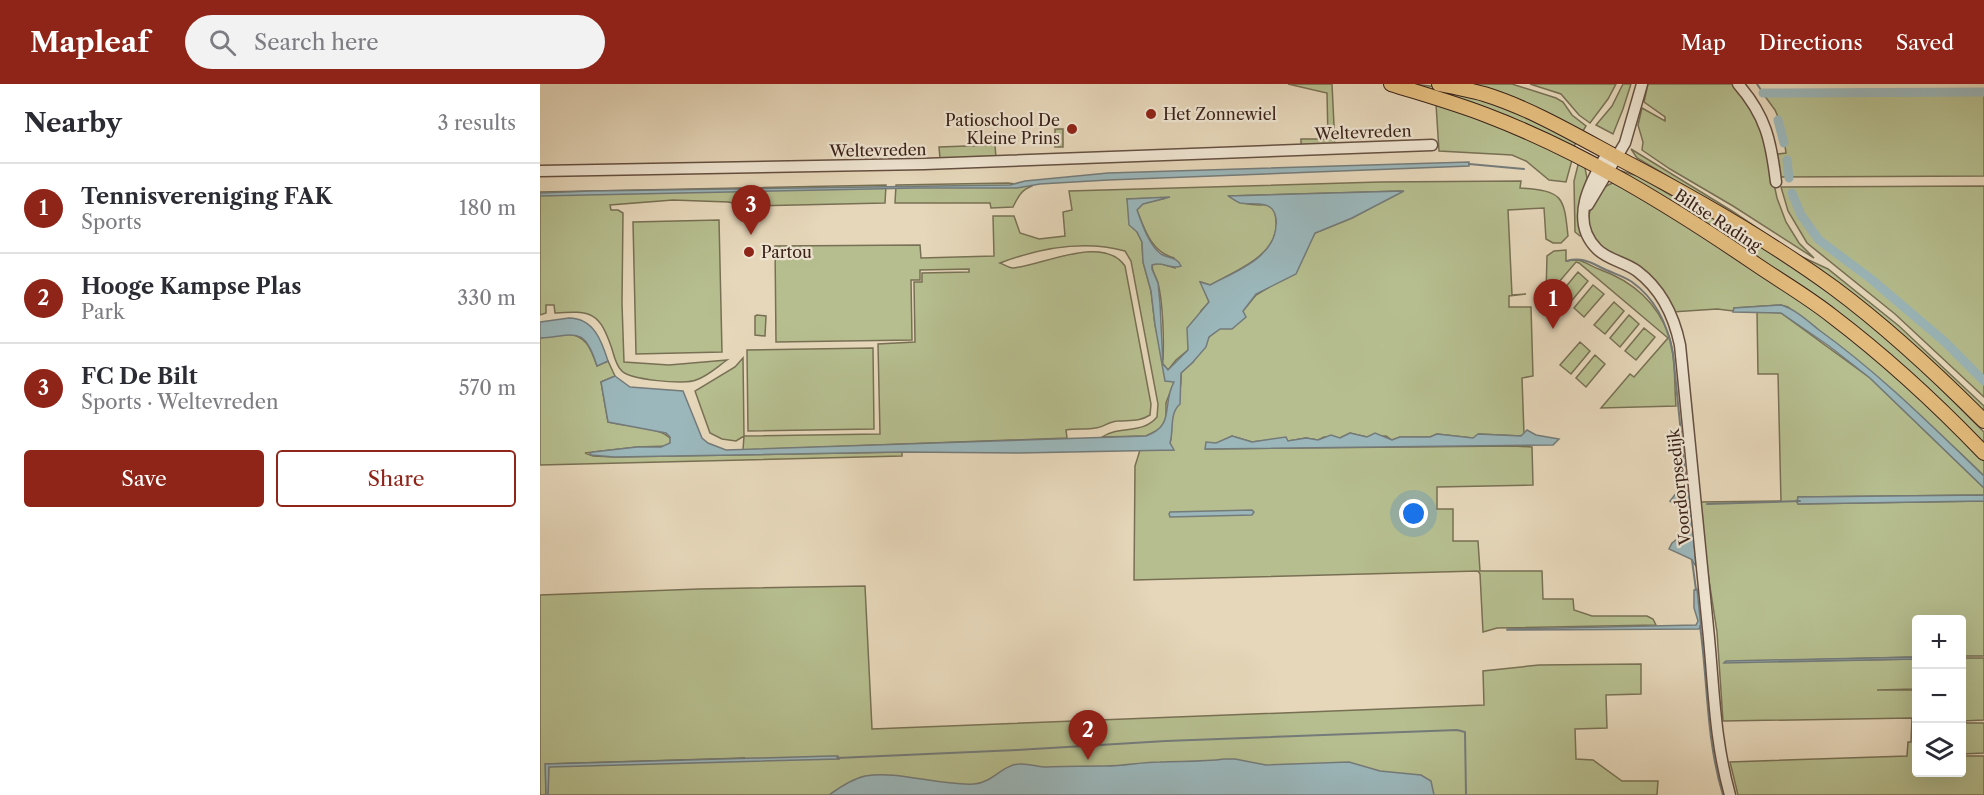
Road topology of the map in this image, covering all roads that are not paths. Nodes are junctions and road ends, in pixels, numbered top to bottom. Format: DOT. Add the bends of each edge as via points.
graph roads {
  1 [pos="1391,84"];
  2 [pos="1439,84"];
  3 [pos="1642,84"];
  4 [pos="1738,84"];
  5 [pos="1432,145"];
  6 [pos="1612,155"];
  7 [pos="1603,170"];
  8 [pos="540,171"];
  9 [pos="1776,182"];
  10 [pos="1984,422"];
  11 [pos="1984,453"];
  12 [pos="1730,795"];
  1 -- 7 [label="main road, Biltse Rading" via="1488,116"];
  2 -- 6 [label="main road, Biltse Rading" via="1484,94"];
  3 -- 6 [label="street, Voordorpsedijk" via="1625,143"];
  4 -- 9 [label="street" via="1765,125"];
  5 -- 8 [label="street, Weltevreden" via="936,164"];
  6 -- 7 [label="street, Voordorpsedijk"];
  6 -- 10 [label="main road, Biltse Rading" via="1690,197 1834,288 1913,353"];
  7 -- 11 [label="main road, Biltse Rading" via="1690,219 1833,316 1922,392"];
  7 -- 12 [label="street, Voordorpsedijk" via="1585,198 1585,229 1606,255 1636,271 1655,289 1677,330 1715,724"];
}
